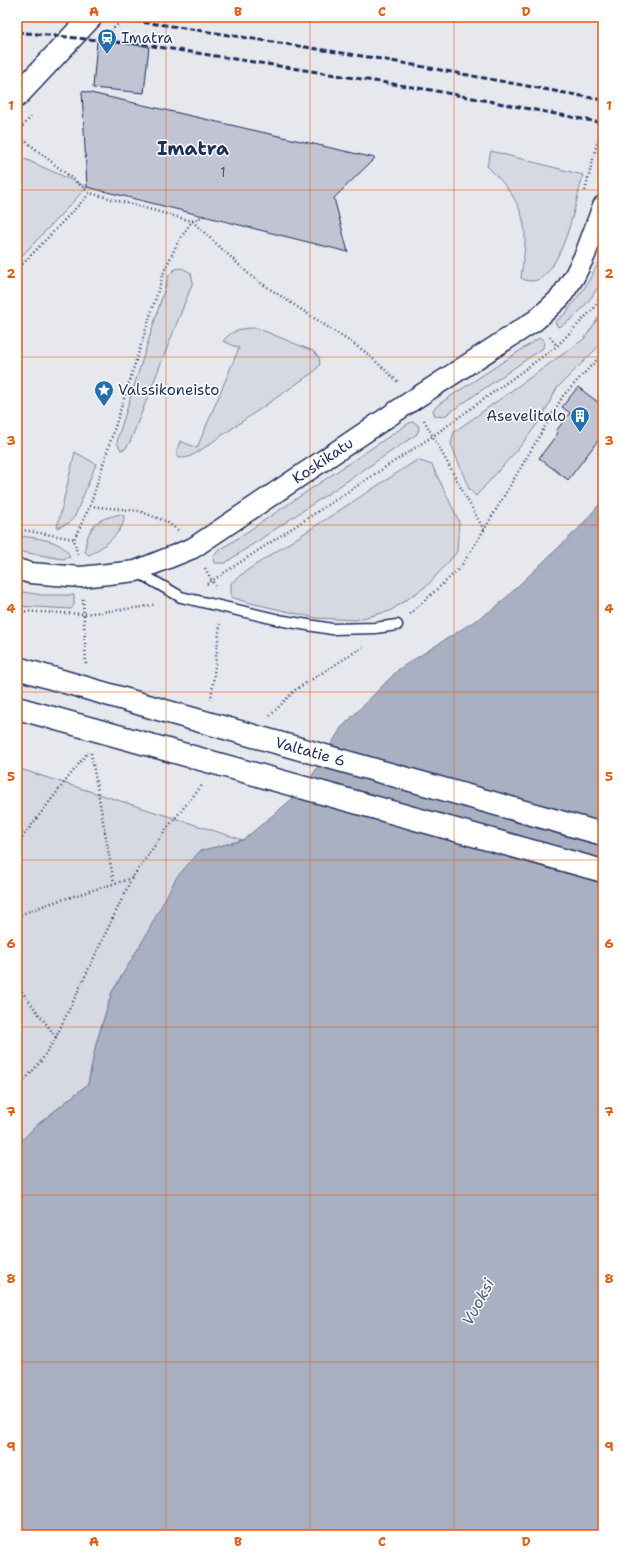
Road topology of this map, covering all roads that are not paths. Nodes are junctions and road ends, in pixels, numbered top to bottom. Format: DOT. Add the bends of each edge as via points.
graph roads {
  1 [pos="91,17"];
  2 [pos="17,96"];
  3 [pos="603,206"];
  4 [pos="603,234"];
  5 [pos="585,255"];
  6 [pos="17,569"];
  7 [pos="136,571"];
  8 [pos="397,625"];
  9 [pos="17,668"];
  10 [pos="17,708"];
  11 [pos="603,834"];
  12 [pos="603,871"];
  1 -- 2 [label="main road"];
  3 -- 5 [label="street, Koskikatu"];
  4 -- 5 [label="street, Koskikatu"];
  5 -- 7 [label="street, Koskikatu" via="560,298 536,320 193,548"];
  6 -- 7 [label="street, Koskikatu" via="30,573 81,577"];
  7 -- 8 [label="lane" via="182,597 284,621 332,629"];
  9 -- 11 [label="main road, Valtatie 6, bridge"];
  10 -- 12 [label="main road, bridge"];
}
